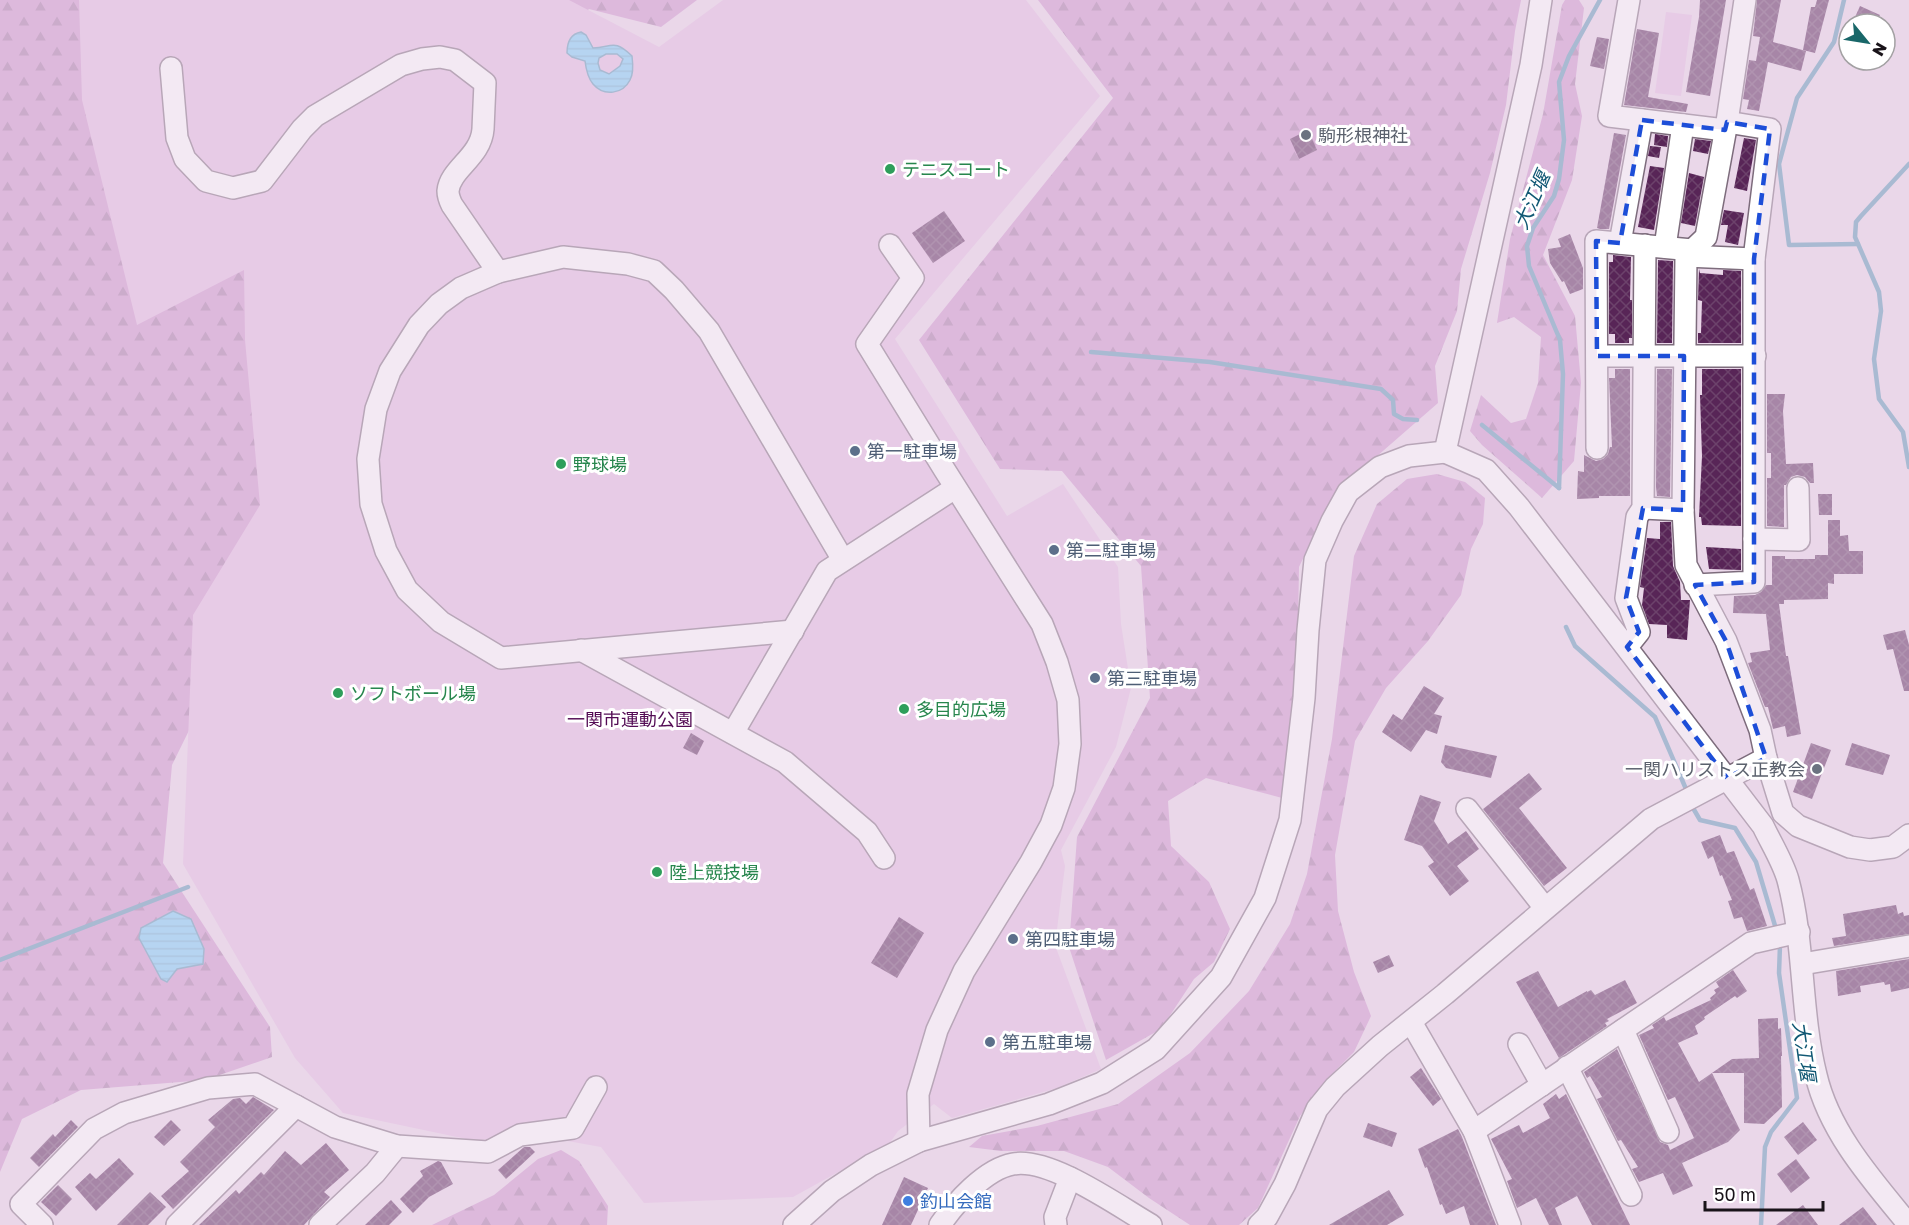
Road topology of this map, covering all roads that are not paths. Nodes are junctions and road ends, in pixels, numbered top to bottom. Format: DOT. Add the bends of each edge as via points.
graph roads {
  1 [pos="1541,0"];
  2 [pos="1629,0"];
  3 [pos="1745,0"];
  4 [pos="171,68"];
  5 [pos="1641,120"];
  6 [pos="1683,125"];
  7 [pos="1726,126"];
  8 [pos="1620,243"];
  9 [pos="890,245"];
  10 [pos="1655,246"];
  11 [pos="1689,253"];
  12 [pos="1754,259"];
  13 [pos="498,272"];
  14 [pos="1597,356"];
  15 [pos="1644,356"];
  16 [pos="1684,356"];
  17 [pos="1755,356"];
  18 [pos="1597,448"];
  19 [pos="1445,452"];
  20 [pos="956,488"];
  21 [pos="1798,488"];
  22 [pos="1643,507"];
  23 [pos="1683,510"];
  24 [pos="1754,539"];
  25 [pos="843,560"];
  26 [pos="1695,585"];
  27 [pos="793,631"];
  28 [pos="1627,647"];
  29 [pos="580,650"];
  30 [pos="733,733"];
  31 [pos="1766,758"];
  32 [pos="1727,778"];
  33 [pos="1467,809"];
  34 [pos="1909,835"];
  35 [pos="884,858"];
  36 [pos="1545,908"];
  37 [pos="1798,932"];
  38 [pos="1909,946"];
  39 [pos="1802,964"];
  40 [pos="1411,1022"];
  41 [pos="1623,1030"];
  42 [pos="1519,1044"];
  43 [pos="1567,1067"];
  44 [pos="1542,1084"];
  45 [pos="596,1087"];
  46 [pos="296,1106"];
  47 [pos="1474,1131"];
  48 [pos="1668,1132"];
  49 [pos="919,1141"];
  50 [pos="397,1146"];
  51 [pos="1070,1178"];
  52 [pos="1631,1196"];
  53 [pos="1268,1222"];
  54 [pos="42,1225"];
  55 [pos="177,1225"];
  56 [pos="320,1225"];
  57 [pos="794,1225"];
  58 [pos="940,1225"];
  59 [pos="1056,1225"];
  60 [pos="1151,1225"];
  61 [pos="1510,1225"];
  62 [pos="1909,1225"];
  1 -- 19 [label="street" via="1531,65"];
  2 -- 5 [label="street" via="1609,117"];
  3 -- 7 [label="street"];
  4 -- 13 [label="street" via="177,138 185,159 206,181 233,188 262,181 315,116 401,65 440,57 455,60 485,83 483,129 477,148 448,192 452,205"];
  5 -- 6 [label="street"];
  5 -- 8 [label="street"];
  6 -- 7 [label="street"];
  6 -- 10 [label="street"];
  7 -- 11 [label="street" via="1706,237"];
  7 -- 12 [label="street" via="1770,129"];
  8 -- 10 [label="street"];
  8 -- 14 [label="street" via="1596,241"];
  9 -- 20 [label="street" via="913,278 867,344"];
  10 -- 11 [label="street"];
  10 -- 15 [label="street"];
  11 -- 12 [label="street"];
  11 -- 16 [label="street"];
  12 -- 17 [label="street"];
  13 -- 25 [label="street" via="563,257 654,271 709,332"];
  13 -- 29 [label="street" via="461,288 439,304 419,325 390,371 376,409 368,459 371,504 386,551 407,590 441,622 501,658"];
  14 -- 15 [label="street"];
  14 -- 18 [label="street"];
  15 -- 16 [label="street"];
  15 -- 22 [label="street"];
  16 -- 17 [label="street"];
  16 -- 23 [label="street"];
  17 -- 24 [label="street"];
  19 -- 28 [label="street" via="1486,470"];
  19 -- 49 [label="street" via="1409,456 1380,467 1348,492 1315,560 1290,820 1265,898 1221,977 1156,1049 1102,1083 1049,1104"];
  20 -- 25 [label="street"];
  20 -- 49 [label="street" via="1042,624 1068,700 1070,744 1064,788 1051,825 964,971 937,1030 918,1094"];
  21 -- 24 [label="street" via="1799,540"];
  22 -- 23 [label="street"];
  22 -- 28 [label="street" via="1637,517 1626,598 1639,632"];
  23 -- 26 [label="street" via="1686,565"];
  24 -- 26 [label="street" via="1754,582"];
  25 -- 27 [label="street" via="827,571"];
  26 -- 31 [label="street" via="1726,641 1760,730"];
  27 -- 29 [label="street"];
  27 -- 30 [label="street"];
  28 -- 32 [label="street"];
  29 -- 30 [label="street"];
  30 -- 35 [label="street" via="785,762 867,832"];
  31 -- 32 [label="street"];
  31 -- 34 [label="street" via="1783,813 1798,826 1850,847 1870,850 1893,847"];
  32 -- 36 [label="street" via="1651,819"];
  32 -- 37 [label="street" via="1763,826 1787,878"];
  33 -- 36 [label="street"];
  36 -- 40 [label="street"];
  37 -- 39 [label="street"];
  37 -- 41 [label="street" via="1751,943"];
  38 -- 39 [label="street"];
  39 -- 62 [label="street" via="1816,1076 1826,1106 1866,1173"];
  40 -- 47 [label="street"];
  40 -- 53 [label="street" via="1335,1087 1317,1108"];
  41 -- 43 [label="street"];
  41 -- 48 [label="street"];
  42 -- 44 [label="street"];
  43 -- 44 [label="street"];
  43 -- 52 [label="street"];
  44 -- 47 [label="street"];
  45 -- 50 [label="street" via="573,1128 520,1135 488,1152"];
  46 -- 50 [label="street" via="335,1127"];
  46 -- 54 [label="street" via="255,1084 208,1088 124,1113 94,1129 21,1204"];
  46 -- 55 [label="street"];
  47 -- 61 [label="street"];
  49 -- 57 [label="street" via="871,1165 832,1191"];
  50 -- 56 [label="street" via="375,1173"];
  51 -- 58 [label="street" via="1036,1164 1014,1164 995,1170 965,1194"];
  51 -- 59 [label="street" via="1055,1217"];
  51 -- 60 [label="street"];
}
